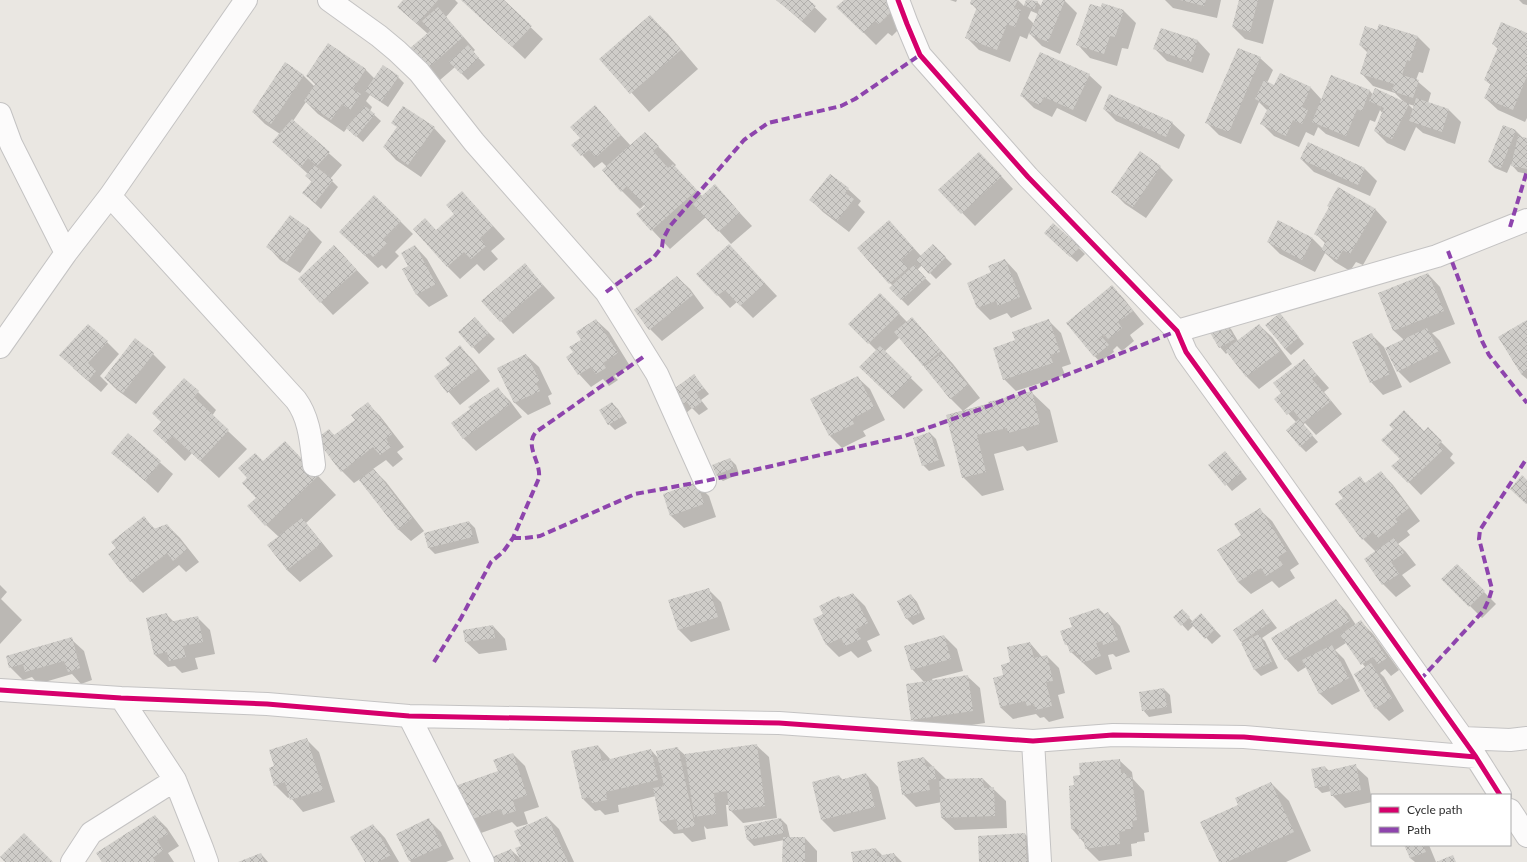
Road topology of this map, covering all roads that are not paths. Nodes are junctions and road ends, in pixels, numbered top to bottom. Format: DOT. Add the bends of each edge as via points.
graph roads {
  1 [pos="246,0"];
  2 [pos="329,0"];
  3 [pos="898,0"];
  4 [pos="0,114"];
  5 [pos="110,196"];
  6 [pos="1527,220"];
  7 [pos="66,253"];
  8 [pos="1177,331"];
  9 [pos="0,347"];
  10 [pos="314,466"];
  11 [pos="705,481"];
  12 [pos="0,690"];
  13 [pos="121,698"];
  14 [pos="409,716"];
  15 [pos="1462,738"];
  16 [pos="1527,738"];
  17 [pos="1033,741"];
  18 [pos="1476,757"];
  19 [pos="175,780"];
  20 [pos="1499,794"];
  21 [pos="1511,812"];
  22 [pos="1527,836"];
  23 [pos="72,862"];
  24 [pos="207,862"];
  25 [pos="483,862"];
  26 [pos="1040,862"];
  1 -- 5 [label="street"];
  2 -- 11 [label="street" via="379,36 419,72 474,142 606,292 657,374"];
  3 -- 8 [label="street" via="920,55 1028,176"];
  4 -- 7 [label="street" via="11,144"];
  5 -- 7 [label="street"];
  5 -- 10 [label="street" via="296,400 302,408 308,427"];
  6 -- 8 [label="street" via="1437,256"];
  7 -- 9 [label="street"];
  8 -- 15 [label="street" via="1186,352"];
  12 -- 13 [label="street"];
  13 -- 14 [label="street" via="267,704"];
  13 -- 19 [label="street"];
  14 -- 17 [label="street" via="779,724"];
  14 -- 25 [label="street"];
  15 -- 16 [label="street"];
  15 -- 18 [label="street"];
  17 -- 18 [label="street" via="1113,735 1244,737"];
  17 -- 26 [label="street"];
  18 -- 20 [label="street"];
  19 -- 23 [label="street" via="91,833"];
  19 -- 24 [label="street"];
  21 -- 22 [label="street"];
}
